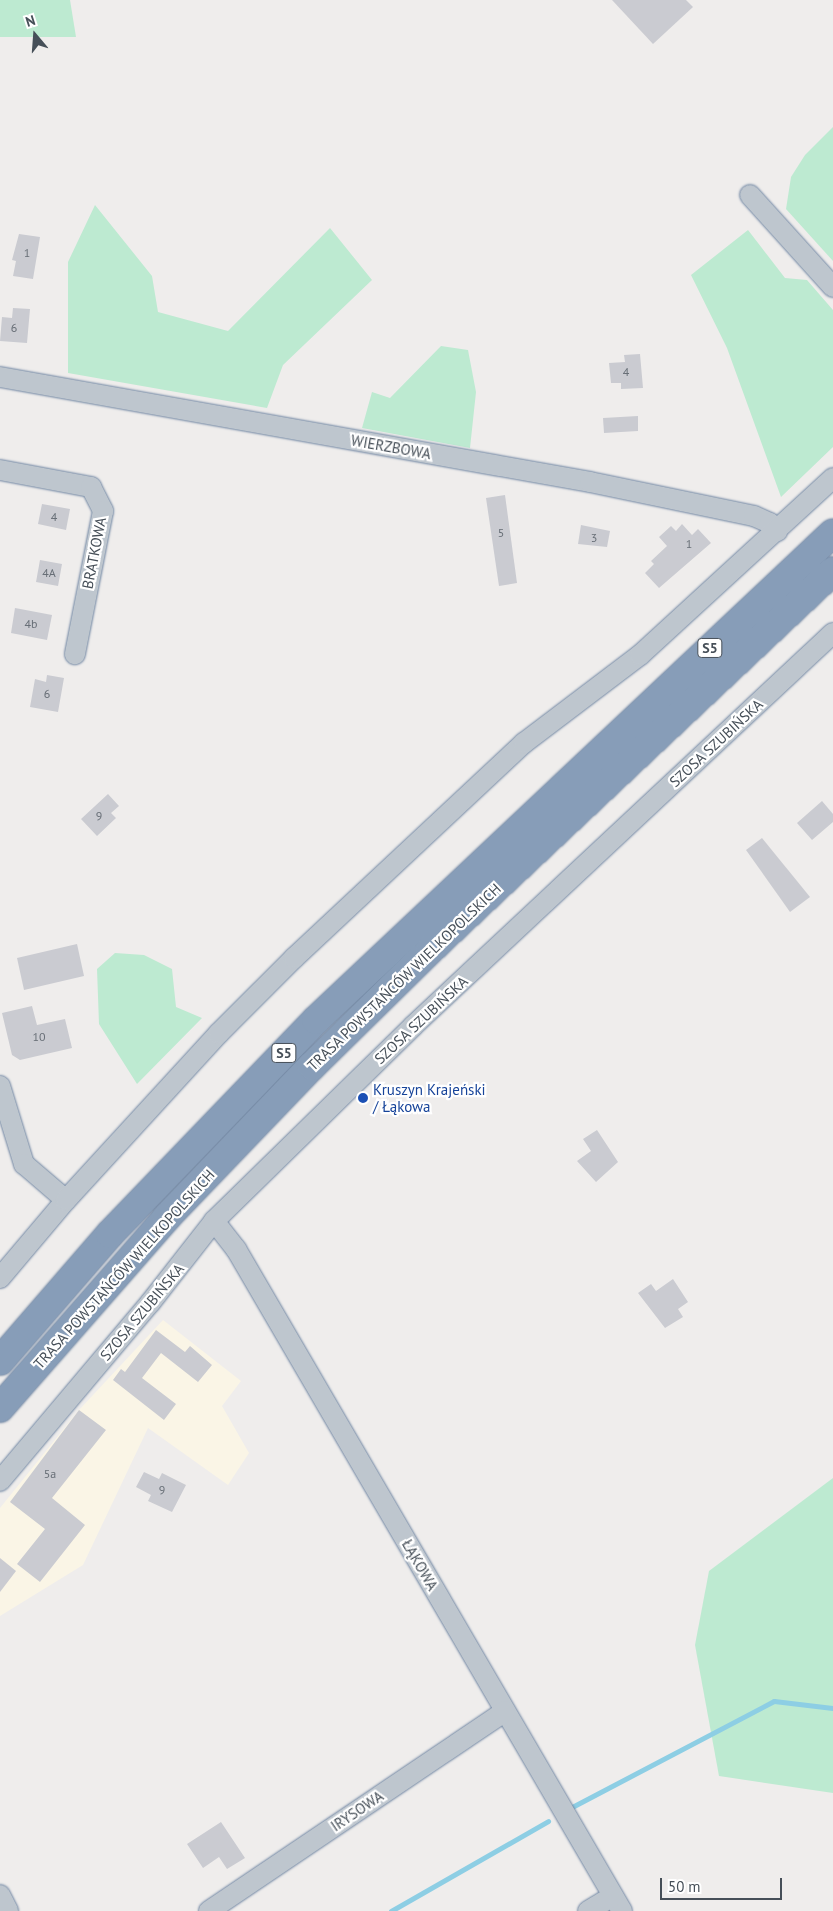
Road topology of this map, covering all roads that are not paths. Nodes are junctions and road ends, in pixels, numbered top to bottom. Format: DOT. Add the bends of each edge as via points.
graph roads {
  1 [pos="750,195"];
  2 [pos="833,287"];
  3 [pos="0,377"];
  4 [pos="0,470"];
  5 [pos="833,478"];
  6 [pos="777,531"];
  7 [pos="833,533"];
  8 [pos="833,571"];
  9 [pos="833,633"];
  10 [pos="75,654"];
  11 [pos="0,1086"];
  12 [pos="66,1200"];
  13 [pos="214,1221"];
  14 [pos="0,1278"];
  15 [pos="0,1361"];
  16 [pos="0,1408"];
  17 [pos="0,1481"];
  18 [pos="505,1711"];
  19 [pos="0,1895"];
  20 [pos="618,1904"];
  21 [pos="8,1911"];
  22 [pos="209,1911"];
  23 [pos="588,1911"];
  1 -- 2 [label="street"];
  3 -- 6 [label="street, WIERZBOWA" via="590,482 754,516 770,523"];
  4 -- 10 [label="street, BRATKOWA" via="91,487 103,511"];
  5 -- 6 [label="street"];
  6 -- 12 [label="street" via="640,655 524,744 294,958 219,1033"];
  7 -- 15 [label="highway, TRASA POWSTAŃCÓW WIELKOPOLSKICH / S5" via="316,1020 110,1234"];
  8 -- 16 [label="highway, TRASA POWSTAŃCÓW WIELKOPOLSKICH / S5" via="430,950 312,1066 167,1217"];
  9 -- 13 [label="street, SZOSA SZUBIŃSKA" via="414,1026"];
  11 -- 12 [label="street" via="24,1164"];
  12 -- 14 [label="street"];
  13 -- 17 [label="street, SZOSA SZUBIŃSKA" via="150,1303"];
  13 -- 18 [label="street, ŁĄKOWA" via="236,1249"];
  18 -- 20 [label="street, ŁĄKOWA"];
  18 -- 22 [label="street, IRYSOWA"];
  19 -- 21 [label="street"];
  20 -- 23 [label="street"];
}
